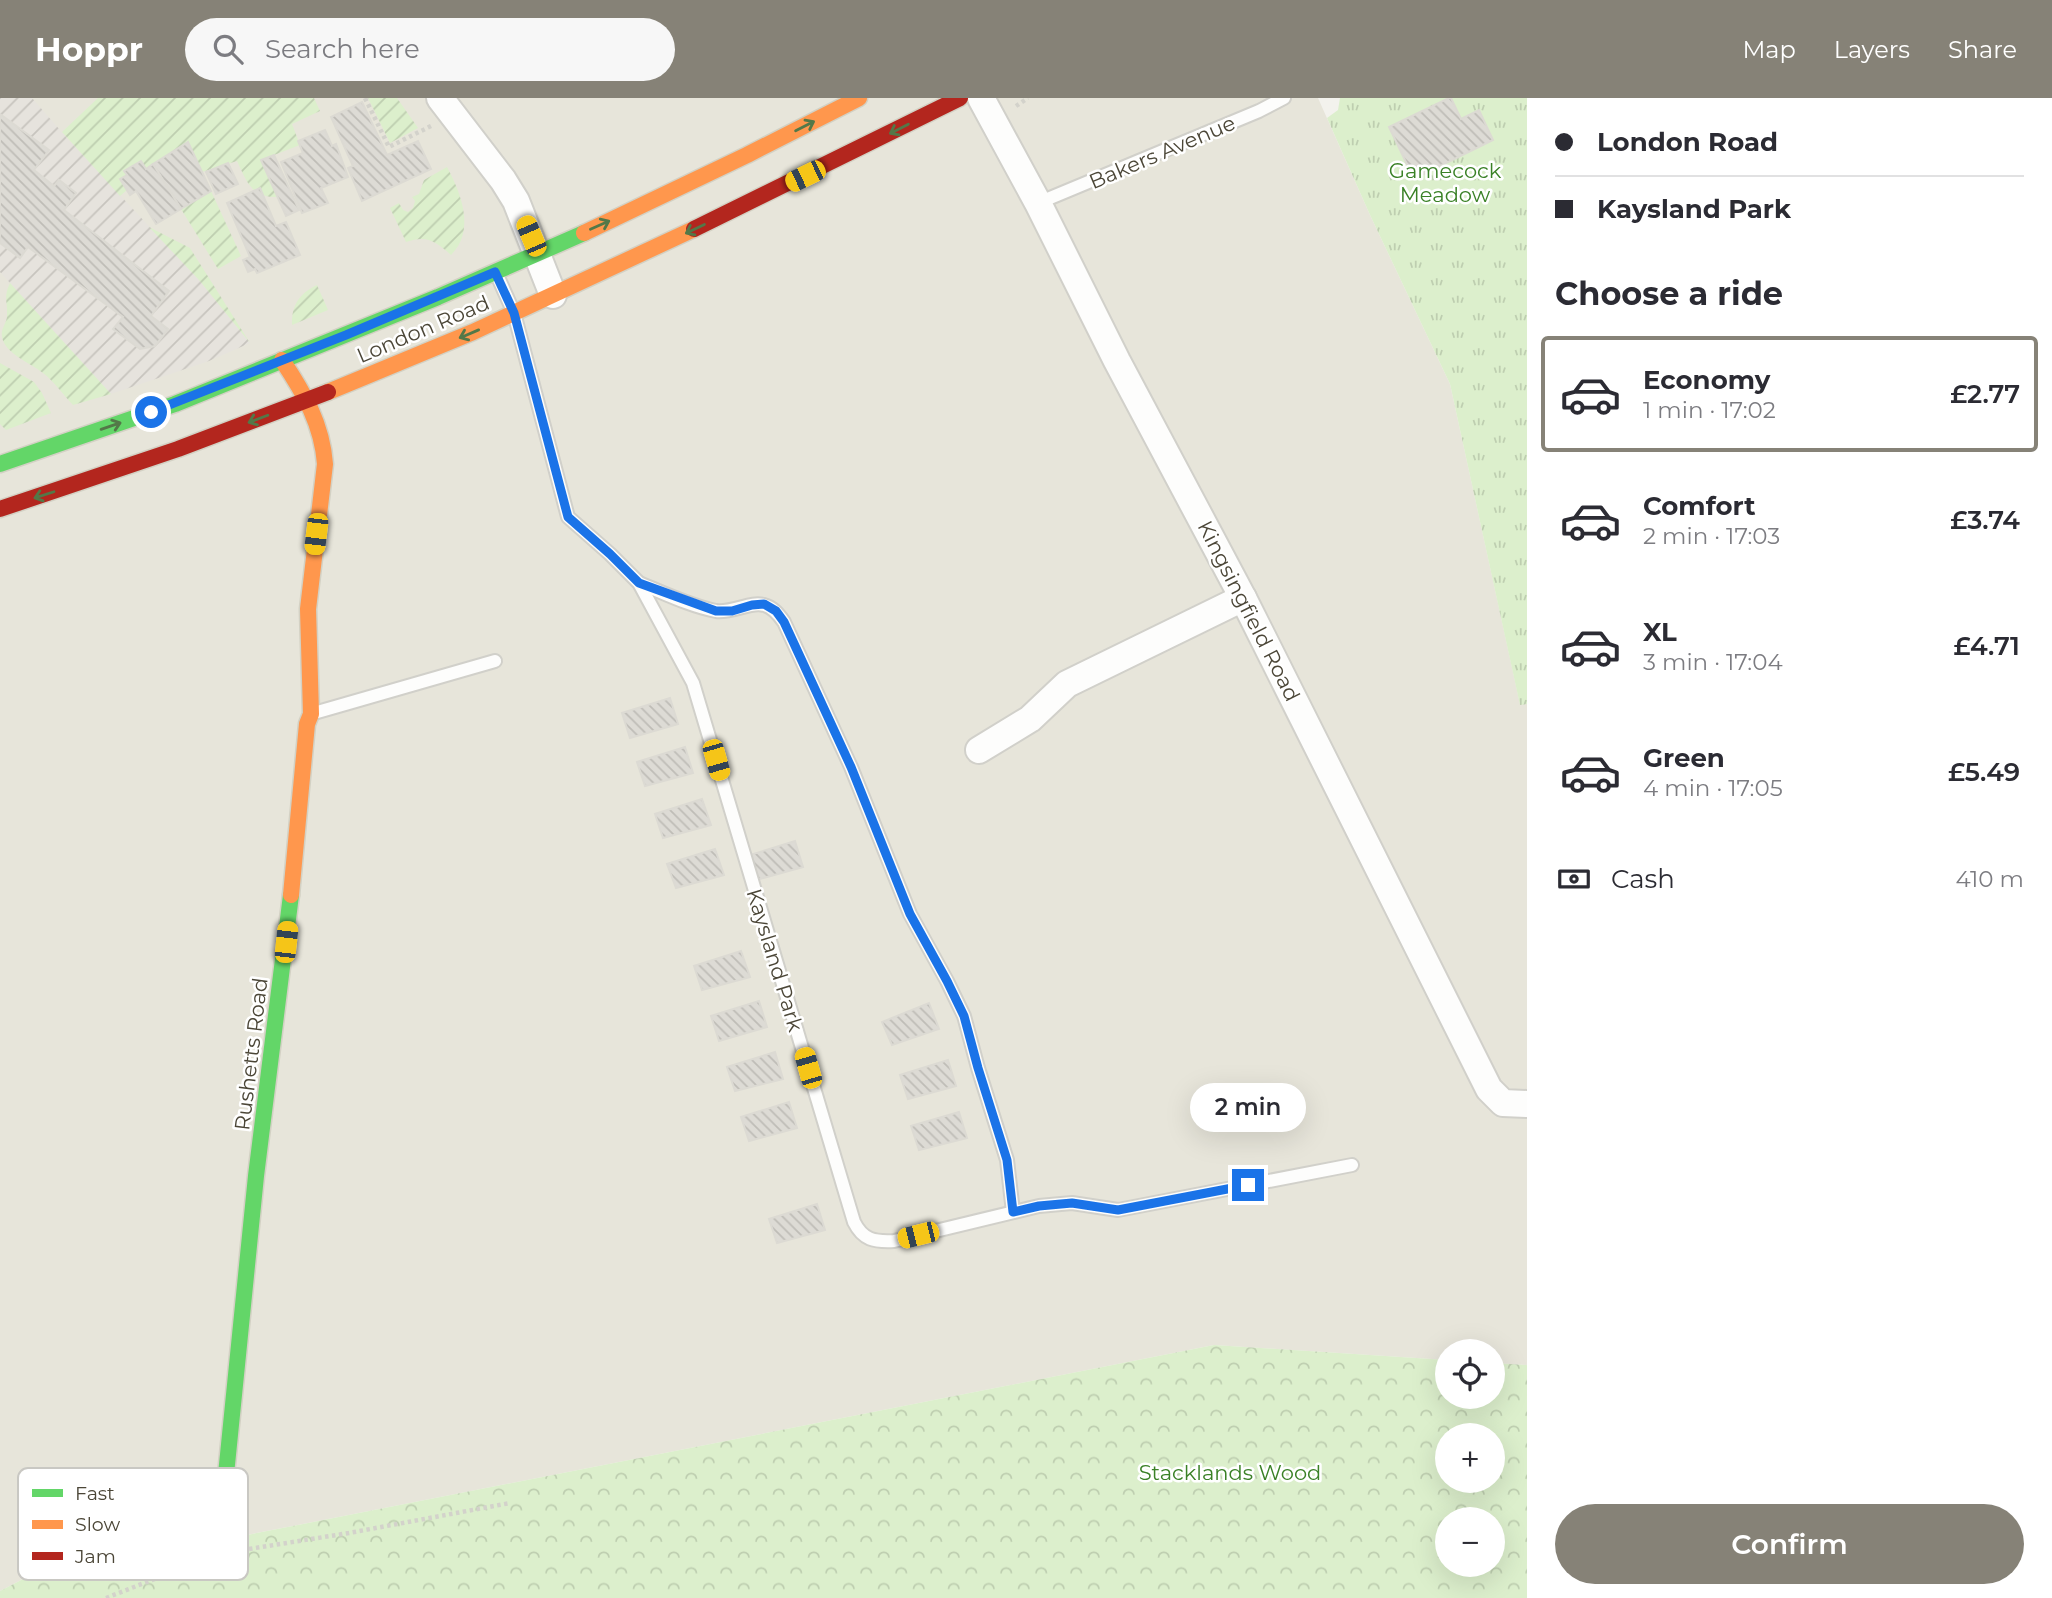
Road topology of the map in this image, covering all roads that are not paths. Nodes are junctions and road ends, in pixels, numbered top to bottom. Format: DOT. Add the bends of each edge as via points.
graph roads {
  1 [pos="859,98"];
  2 [pos="960,98"];
  3 [pos="981,98"];
  4 [pos="1284,98"];
  5 [pos="447,106"];
  6 [pos="1038,203"];
  7 [pos="538,253"];
  8 [pos="495,272"];
  9 [pos="553,295"];
  10 [pos="514,313"];
  11 [pos="282,360"];
  12 [pos="308,400"];
  13 [pos="0,464"];
  14 [pos="0,509"];
  15 [pos="639,583"];
  16 [pos="1243,598"];
  17 [pos="495,661"];
  18 [pos="311,714"];
  19 [pos="979,750"];
  20 [pos="1527,1104"];
  21 [pos="1352,1165"];
  22 [pos="1013,1212"];
  23 [pos="227,1468"];
  7 -- 1 [label="main road, London Road, one-way" via="735,162"];
  2 -- 9 [label="main road, London Road, one-way"];
  3 -- 6 [label="street, Kingsingfield Road"];
  4 -- 6 [label="lane, Bakers Avenue"];
  5 -- 7 [label="street" via="516,201"];
  6 -- 16 [label="street, Kingsingfield Road"];
  7 -- 8 [label="main road, London Road"];
  7 -- 9 [label="street"];
  8 -- 10 [label="lane, Kaysland Park"];
  8 -- 11 [label="main road, London Road"];
  9 -- 10 [label="main road, London Road"];
  10 -- 12 [label="main road, London Road, one-way"];
  10 -- 15 [label="lane, Kaysland Park" via="568,517"];
  11 -- 12 [label="main road, Rushetts Road"];
  13 -- 11 [label="main road, London Road, one-way" via="175,404"];
  12 -- 14 [label="main road, London Road, one-way"];
  12 -- 18 [label="main road, Rushetts Road" via="325,448 308,609"];
  15 -- 22 [label="lane, Kaysland Park" via="716,611 764,604 784,622 851,767 910,914 964,1016 1007,1160"];
  15 -- 22 [label="lane, Kaysland Park" via="693,683 859,1232 880,1242 894,1241"];
  16 -- 19 [label="street" via="1067,684 1030,719"];
  16 -- 20 [label="street, Kingsingfield Road" via="1489,1089 1503,1103"];
  17 -- 18 [label="lane"];
  18 -- 23 [label="main road, Rushetts Road"];
  21 -- 22 [label="lane, Kaysland Park" via="1118,1210 1072,1203"];
}
